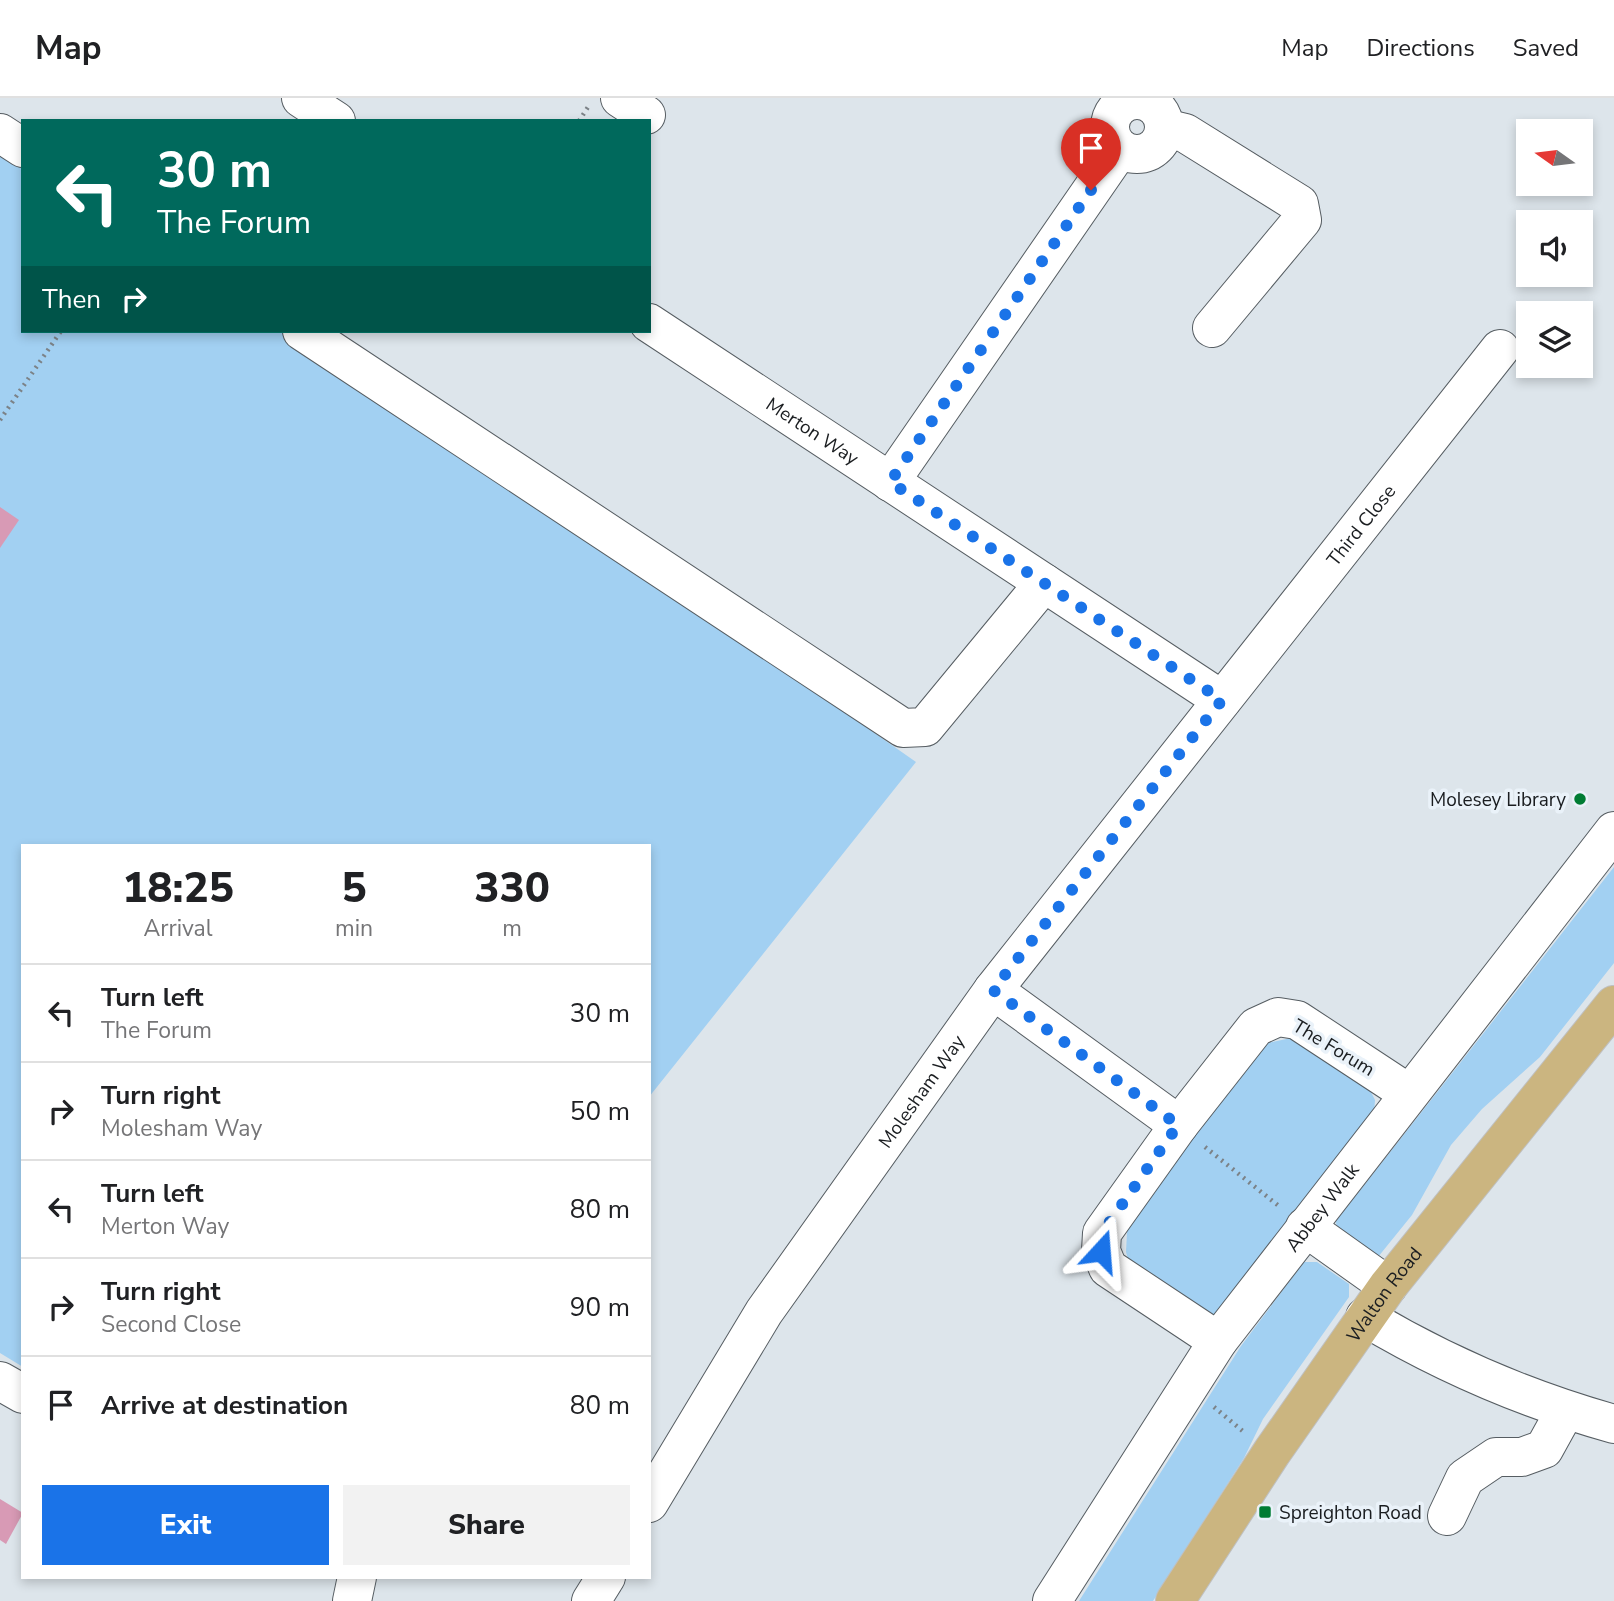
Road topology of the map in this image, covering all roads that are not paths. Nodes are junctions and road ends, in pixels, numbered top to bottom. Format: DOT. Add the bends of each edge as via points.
graph roads {
  1 [pos="1108,104"];
  2 [pos="1164,128"];
  3 [pos="0,133"];
  4 [pos="21,147"];
  5 [pos="1120,149"];
  6 [pos="651,324"];
  7 [pos="1212,328"];
  8 [pos="305,333"];
  9 [pos="1500,349"];
  10 [pos="890,482"];
  11 [pos="1044,583"];
  12 [pos="1222,700"];
  13 [pos="1614,831"];
  14 [pos="993,990"];
  15 [pos="1614,1005"];
  16 [pos="1408,1093"];
  17 [pos="1178,1125"];
  18 [pos="1306,1227"];
  19 [pos="1388,1286"];
  20 [pos="1365,1317"];
  21 [pos="1218,1341"];
  22 [pos="0,1381"];
  23 [pos="21,1394"];
  24 [pos="1565,1411"];
  25 [pos="1614,1424"];
  26 [pos="651,1500"];
  27 [pos="1447,1516"];
  28 [pos="357,1579"];
  29 [pos="605,1579"];
  30 [pos="352,1601"];
  31 [pos="591,1601"];
  32 [pos="1052,1601"];
  33 [pos="1175,1601"];
  1 -- 2 [label="street" via="1146,101 1160,112"];
  1 -- 5 [label="street" via="1110,135"];
  2 -- 5 [label="street" via="1156,147 1148,152 1129,154"];
  2 -- 7 [label="street" via="1185,133 1299,204 1302,219"];
  3 -- 4 [label="street"];
  5 -- 10 [label="street"];
  6 -- 10 [label="street, Merton Way"];
  8 -- 11 [label="street" via="903,728 925,727"];
  9 -- 12 [label="street, Third Close"];
  10 -- 11 [label="street, Merton Way"];
  11 -- 12 [label="street, Merton Way"];
  12 -- 14 [label="street, Molesham Way"];
  13 -- 16 [label="street, Abbey Walk"];
  14 -- 17 [label="street"];
  14 -- 26 [label="street, Molesham Way" via="764,1312"];
  15 -- 19 [label="main road, Walton Road"];
  16 -- 17 [label="street, The Forum" via="1297,1020 1278,1017 1256,1027"];
  16 -- 18 [label="street, Abbey Walk"];
  17 -- 21 [label="street, The Forum" via="1102,1233 1101,1251 1108,1268"];
  18 -- 19 [label="street"];
  18 -- 21 [label="street, Abbey Walk"];
  19 -- 20 [label="main road, Walton Road"];
  20 -- 24 [label="street"];
  20 -- 33 [label="main road, Walton Road"];
  21 -- 32 [label="street, Abbey Walk"];
  22 -- 23 [label="street"];
  24 -- 25 [label="street"];
  24 -- 27 [label="street" via="1544,1449 1522,1457 1496,1457 1465,1478"];
  28 -- 30 [label="street"];
  29 -- 31 [label="street"];
}
